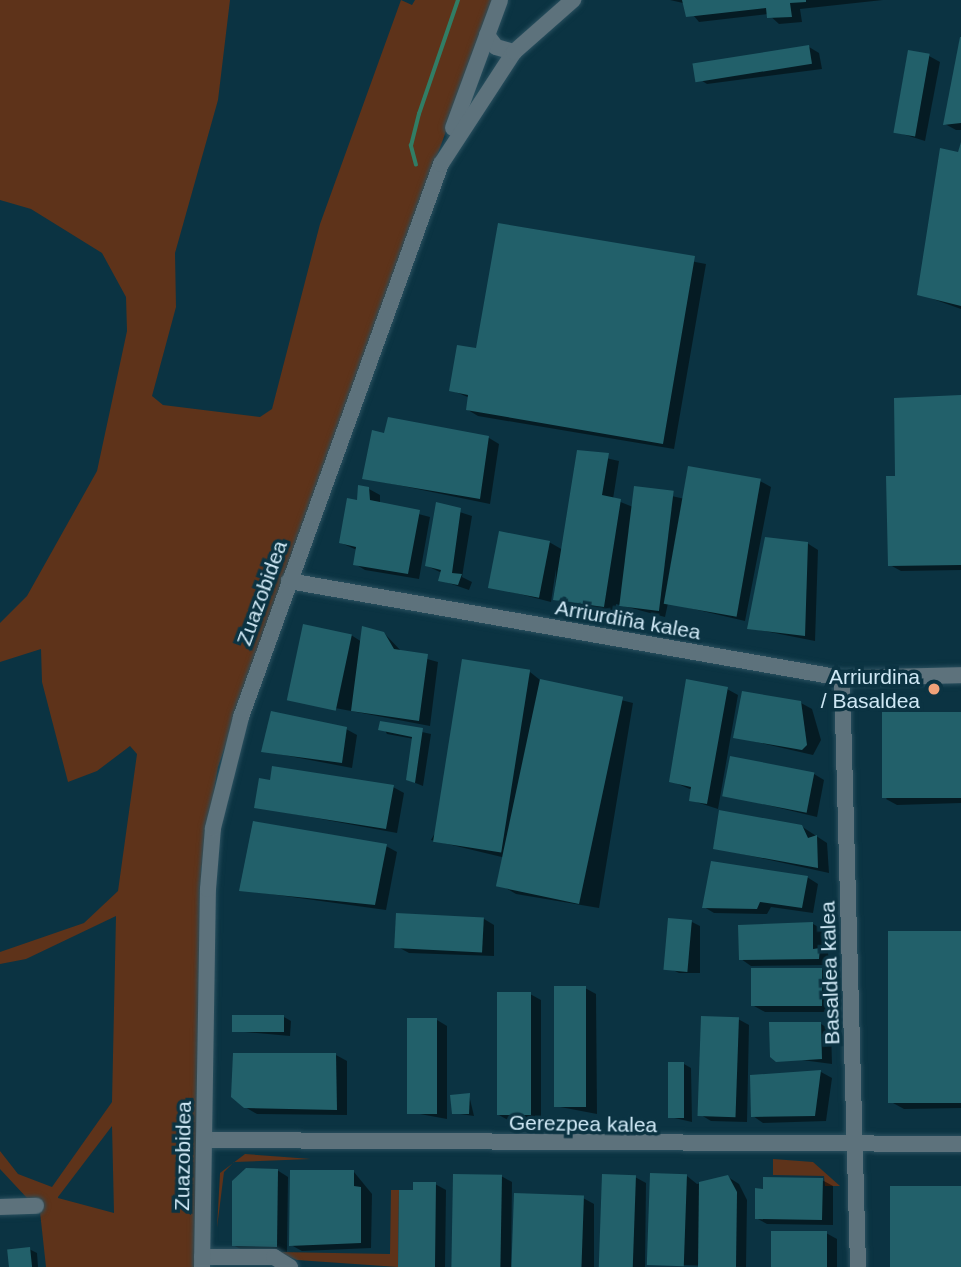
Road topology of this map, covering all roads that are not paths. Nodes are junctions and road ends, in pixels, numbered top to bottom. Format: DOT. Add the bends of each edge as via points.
graph roads {
  1 [pos="500,0"];
  2 [pos="573,0"];
  3 [pos="487,35"];
  4 [pos="514,52"];
  5 [pos="441,164"];
  6 [pos="289,581"];
  7 [pos="961,676"];
  8 [pos="842,678"];
  9 [pos="204,1140"];
  10 [pos="961,1144"];
  11 [pos="856,1148"];
  12 [pos="36,1206"];
  13 [pos="0,1207"];
  14 [pos="202,1262"];
  15 [pos="232,1267"];
  16 [pos="284,1267"];
  17 [pos="290,1267"];
  18 [pos="858,1267"];
  1 -- 3 [label="street"];
  2 -- 4 [label="street, Zuazobidea"];
  3 -- 4 [label="street" via="496,47"];
  3 -- 5 [label="street"];
  4 -- 5 [label="street, Zuazobidea"];
  5 -- 6 [label="street, Zuazobidea"];
  6 -- 8 [label="street, Arriurdiña kalea"];
  6 -- 9 [label="street, Zuazobidea" via="241,717 213,828"];
  7 -- 8 [label="street, Arriurdiña kalea"];
  8 -- 11 [label="street, Basaldea kalea"];
  9 -- 11 [label="street, Gerezpea kalea"];
  9 -- 14 [label="street, Zuazobidea"];
  10 -- 11 [label="street, Gerezpea kalea"];
  11 -- 18 [label="street, Basaldea kalea"];
  12 -- 13 [label="street"];
  14 -- 17 [label="street" via="274,1257"];
  15 -- 16 [label="street"];
}
